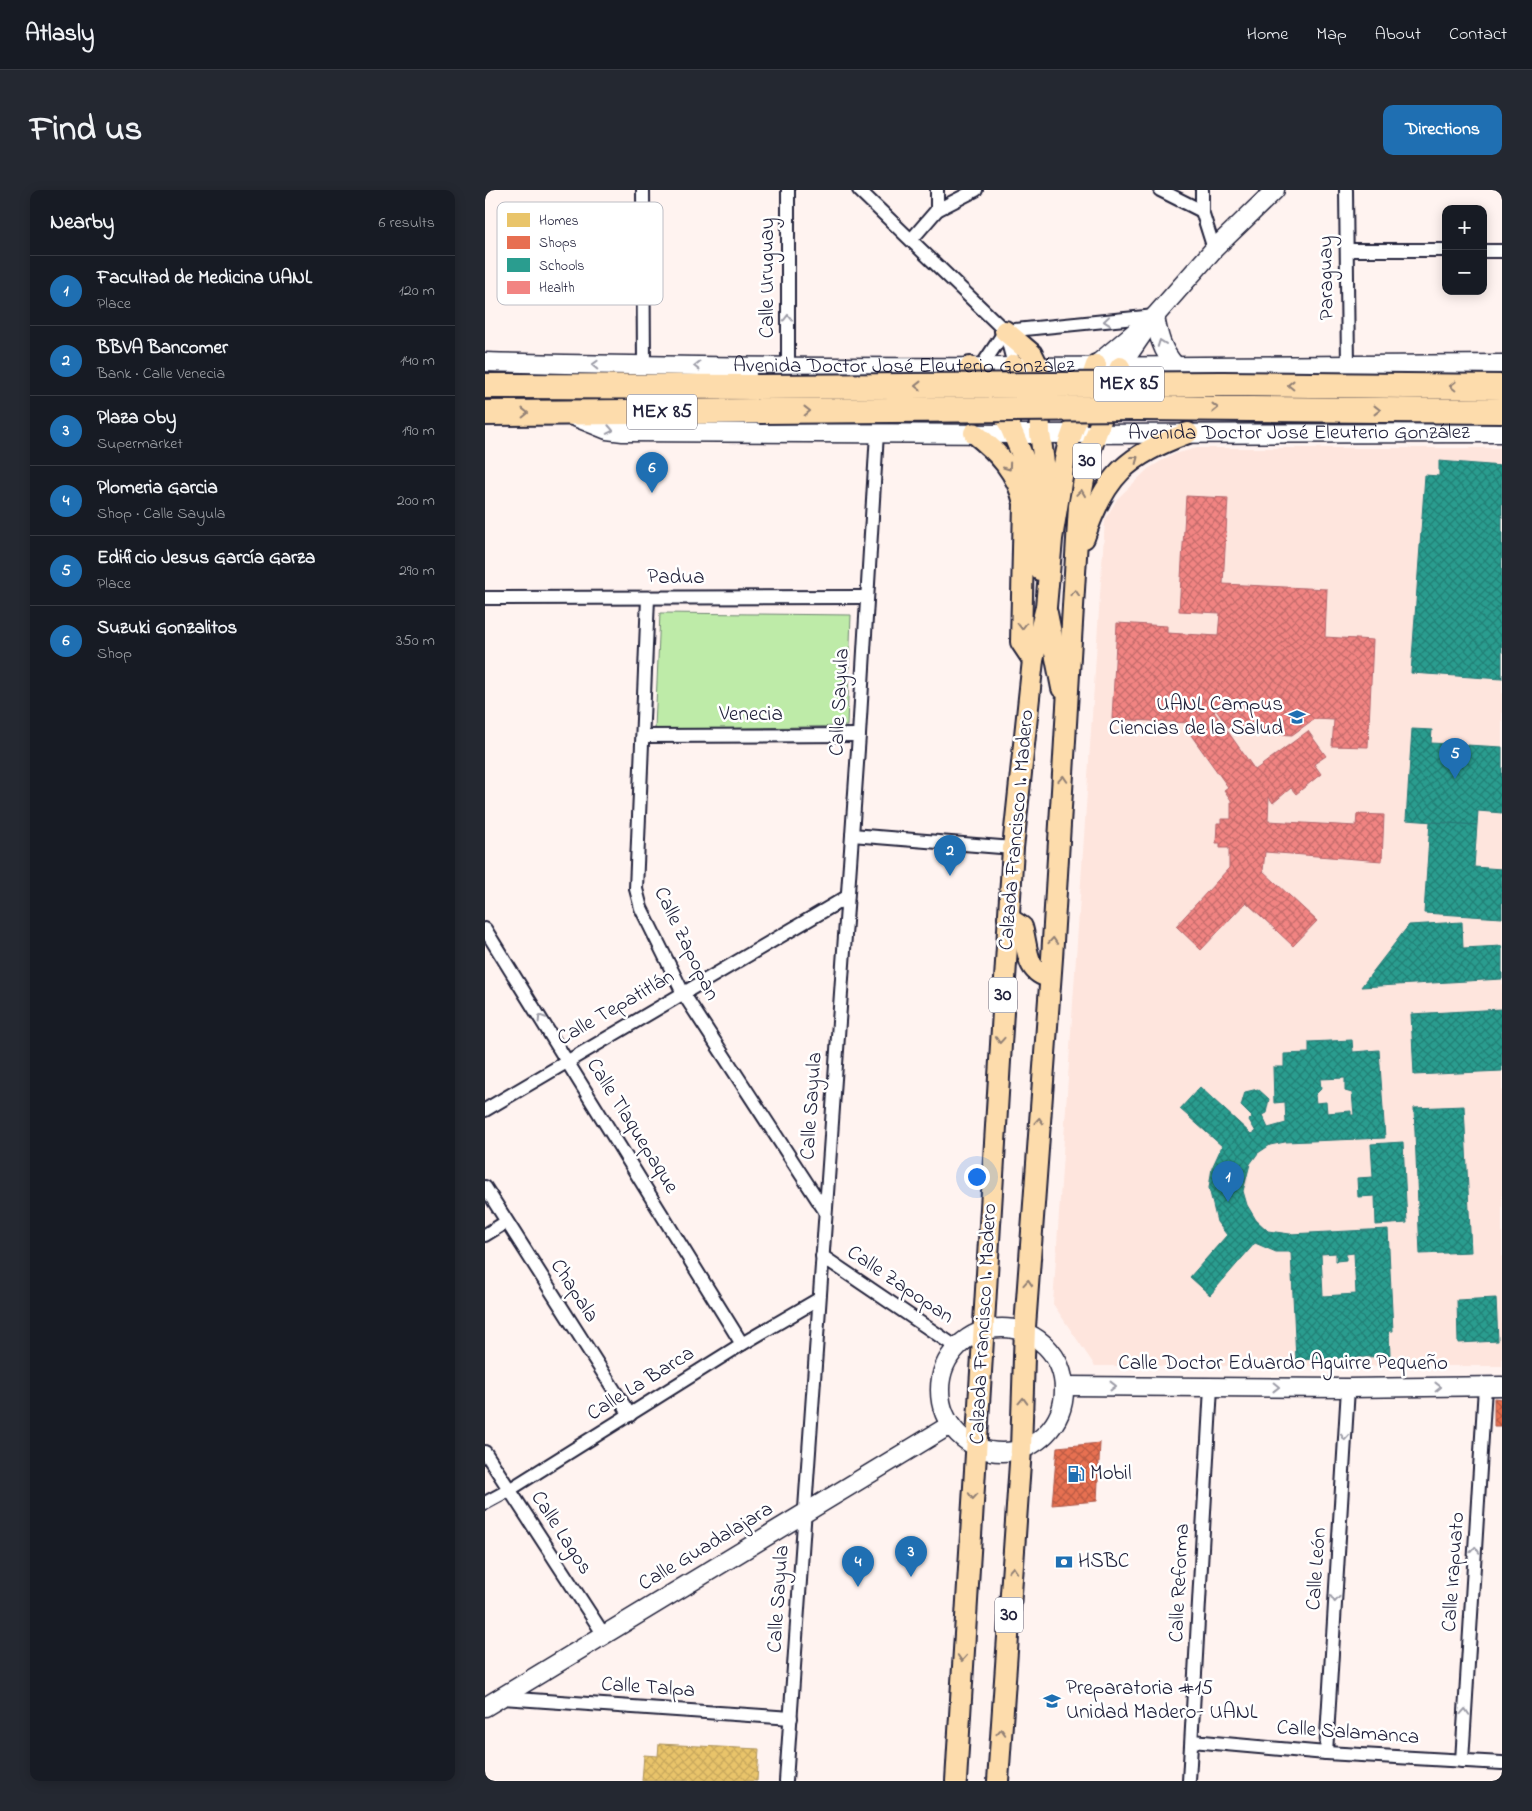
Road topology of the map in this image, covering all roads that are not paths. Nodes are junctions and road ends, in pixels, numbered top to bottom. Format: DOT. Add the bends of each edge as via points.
graph roads {
  1 [pos="788,190"];
  2 [pos="859,190"];
  3 [pos="937,190"];
  4 [pos="975,190"];
  5 [pos="1160,190"];
  6 [pos="1202,190"];
  7 [pos="1275,190"];
  8 [pos="1346,190"];
  9 [pos="937,210"];
  10 [pos="1202,211"];
  11 [pos="912,239"];
  12 [pos="1214,249"];
  13 [pos="1347,250"];
  14 [pos="1442,250"];
  15 [pos="1487,250"];
  16 [pos="1502,251"];
  17 [pos="644,305"];
  18 [pos="1155,316"];
  19 [pos="1005,332"];
  20 [pos="485,362"];
  21 [pos="1502,364"];
  22 [pos="1014,365"];
  23 [pos="1096,365"];
  24 [pos="1373,365"];
  25 [pos="644,366"];
  26 [pos="788,366"];
  27 [pos="1038,366"];
  28 [pos="1175,366"];
  29 [pos="1206,366"];
  30 [pos="1348,366"];
  31 [pos="935,367"];
  32 [pos="975,367"];
  33 [pos="1120,367"];
  34 [pos="485,371"];
  35 [pos="485,386"];
  36 [pos="593,386"];
  37 [pos="1502,387"];
  38 [pos="1502,411"];
  39 [pos="565,412"];
  40 [pos="1002,412"];
  41 [pos="485,413"];
  42 [pos="877,433"];
  43 [pos="939,433"];
  44 [pos="983,433"];
  45 [pos="1073,433"];
  46 [pos="1096,433"];
  47 [pos="1192,433"];
  48 [pos="1370,433"];
  49 [pos="1502,433"];
  50 [pos="1025,438"];
  51 [pos="1052,539"];
  52 [pos="1077,559"];
  53 [pos="866,597"];
  54 [pos="485,598"];
  55 [pos="648,598"];
  56 [pos="1046,607"];
  57 [pos="1033,660"];
  58 [pos="1067,712"];
  59 [pos="859,735"];
  60 [pos="643,736"];
  61 [pos="852,835"];
  62 [pos="1013,848"];
  63 [pos="847,897"];
  64 [pos="1008,918"];
  65 [pos="485,929"];
  66 [pos="1051,977"];
  67 [pos="683,993"];
  68 [pos="568,1059"];
  69 [pos="485,1110"];
  70 [pos="485,1187"];
  71 [pos="825,1211"];
  72 [pos="506,1222"];
  73 [pos="485,1235"];
  74 [pos="822,1256"];
  75 [pos="819,1299"];
  76 [pos="984,1330"];
  77 [pos="1025,1331"];
  78 [pos="742,1344"];
  79 [pos="956,1348"];
  80 [pos="1065,1386"];
  81 [pos="1211,1386"];
  82 [pos="1494,1386"];
  83 [pos="1348,1388"];
  84 [pos="630,1415"];
  85 [pos="951,1425"];
  86 [pos="978,1448"];
  87 [pos="1021,1450"];
  88 [pos="485,1452"];
  89 [pos="509,1490"];
  90 [pos="485,1503"];
  91 [pos="806,1512"];
  92 [pos="604,1635"];
  93 [pos="502,1698"];
  94 [pos="485,1707"];
  95 [pos="791,1718"];
  96 [pos="1192,1741"];
  97 [pos="1326,1753"];
  98 [pos="1462,1761"];
  99 [pos="1502,1764"];
  100 [pos="786,1781"];
  101 [pos="956,1781"];
  102 [pos="998,1781"];
  103 [pos="1189,1781"];
  26 -- 1 [label="street, Calle Uruguay, one-way"];
  2 -- 11 [label="street"];
  3 -- 9 [label="street"];
  4 -- 9 [label="street"];
  5 -- 10 [label="street"];
  6 -- 10 [label="street"];
  7 -- 12 [label="main road"];
  8 -- 13 [label="street, Paraguay"];
  9 -- 11 [label="street"];
  10 -- 12 [label="street"];
  11 -- 19 [label="street"];
  12 -- 18 [label="main road"];
  13 -- 14 [label="street"];
  13 -- 30 [label="street, Paraguay"];
  15 -- 16 [label="street"];
  17 -- 25 [label="street"];
  18 -- 19 [label="street, one-way"];
  18 -- 23 [label="main road"];
  28 -- 18 [label="main road, one-way" via="1161,344"];
  18 -- 33 [label="main road"];
  19 -- 22 [label="street"];
  19 -- 27 [label="main road" via="1032,354"];
  19 -- 32 [label="street"];
  25 -- 20 [label="main road, Avenida Doctor José Eleuterio González, one-way"];
  21 -- 24 [label="main road, Avenida Doctor José Eleuterio González"];
  22 -- 27 [label="main road, Avenida Doctor José Eleuterio González"];
  22 -- 32 [label="main road, Avenida Doctor José Eleuterio González"];
  22 -- 50 [label="main road"];
  23 -- 27 [label="main road, Avenida Doctor José Eleuterio González"];
  23 -- 33 [label="main road, Avenida Doctor José Eleuterio González"];
  23 -- 45 [label="main road, Calzada Francisco I. Madero / 30"];
  24 -- 30 [label="main road, Avenida Doctor José Eleuterio González"];
  24 -- 48 [label="main road" via="1357,377 1349,396 1350,410 1357,422"];
  26 -- 25 [label="main road, Avenida Doctor José Eleuterio González, one-way"];
  26 -- 31 [label="main road, Avenida Doctor José Eleuterio González"];
  27 -- 50 [label="main road"];
  28 -- 29 [label="main road, Avenida Doctor José Eleuterio González"];
  28 -- 33 [label="main road, Avenida Doctor José Eleuterio González"];
  29 -- 30 [label="main road, Avenida Doctor José Eleuterio González"];
  29 -- 47 [label="main road" via="1177,383 1175,409"];
  31 -- 32 [label="main road, Avenida Doctor José Eleuterio González"];
  31 -- 43 [label="main road" via="954,382 959,393 956,416"];
  32 -- 40 [label="main road"];
  33 -- 46 [label="main road, Calzada Francisco I. Madero / 30"];
  34 -- 36 [label="highway" via="556,372 575,375"];
  35 -- 36 [label="highway, Avenida Doctor José Eleuterio González / MEX 85"];
  37 -- 36 [label="highway, Avenida Doctor José Eleuterio González / MEX 85, one-way, bridge" via="1222,384"];
  39 -- 38 [label="highway, Avenida Doctor José Eleuterio González / MEX 85, one-way, bridge" via="1137,408"];
  41 -- 39 [label="highway, Avenida Doctor José Eleuterio González / MEX 85, one-way"];
  39 -- 42 [label="main road, Avenida Doctor José Eleuterio González, one-way" via="601,428 623,432"];
  40 -- 44 [label="main road" via="1000,420"];
  40 -- 50 [label="main road"];
  42 -- 43 [label="main road, Avenida Doctor José Eleuterio González"];
  42 -- 53 [label="street, Calle Sayula"];
  43 -- 44 [label="main road, Avenida Doctor José Eleuterio González"];
  44 -- 50 [label="main road, Avenida Doctor José Eleuterio González"];
  44 -- 57 [label="main road, one-way" via="1020,485 1024,503 1021,642"];
  45 -- 46 [label="main road, Avenida Doctor José Eleuterio González"];
  45 -- 50 [label="main road, Avenida Doctor José Eleuterio González"];
  45 -- 51 [label="main road, Calzada Francisco I. Madero / 30" via="1064,464"];
  46 -- 47 [label="main road, Avenida Doctor José Eleuterio González"];
  52 -- 46 [label="main road, Calzada Francisco I. Madero / 30, one-way" via="1079,506"];
  47 -- 48 [label="main road, Avenida Doctor José Eleuterio González"];
  52 -- 47 [label="main road, one-way" via="1097,504 1119,473 1148,449"];
  48 -- 49 [label="main road, Avenida Doctor José Eleuterio González"];
  50 -- 51 [label="main road"];
  50 -- 56 [label="main road" via="1035,495"];
  51 -- 56 [label="main road, Calzada Francisco I. Madero / 30"];
  58 -- 52 [label="main road, Calzada Francisco I. Madero / 30, one-way"];
  53 -- 55 [label="street, Padua"];
  53 -- 59 [label="street, Calle Sayula"];
  54 -- 55 [label="street, Padua"];
  55 -- 60 [label="street, Calle Zapopan"];
  56 -- 57 [label="main road, Calzada Francisco I. Madero / 30"];
  56 -- 58 [label="main road"];
  57 -- 62 [label="main road, Calzada Francisco I. Madero / 30"];
  66 -- 58 [label="main road, Calzada Francisco I. Madero / 30, one-way"];
  59 -- 60 [label="street, Venecia"];
  59 -- 61 [label="street, Calle Sayula"];
  60 -- 67 [label="street, Calle Zapopan" via="636,889 641,908"];
  61 -- 62 [label="street"];
  61 -- 63 [label="street, Calle Sayula"];
  62 -- 64 [label="main road, Calzada Francisco I. Madero / 30"];
  63 -- 67 [label="street, Calle Tepatitlán"];
  63 -- 71 [label="street, Calle Sayula"];
  64 -- 66 [label="main road" via="1022,927 1033,968 1041,976"];
  64 -- 76 [label="main road, Calzada Francisco I. Madero / 30, one-way"];
  68 -- 65 [label="street, Calle Tlaquepaque, one-way"];
  77 -- 66 [label="main road, Calzada Francisco I. Madero / 30, one-way"];
  67 -- 68 [label="street, Calle Tepatitlán"];
  67 -- 71 [label="street, Calle Zapopan"];
  68 -- 69 [label="street, Calle Tepatitlán"];
  68 -- 78 [label="street, Calle Tlaquepaque"];
  70 -- 72 [label="street, Chapala"];
  71 -- 74 [label="street, Calle Sayula"];
  72 -- 73 [label="street"];
  72 -- 84 [label="street, Chapala"];
  74 -- 75 [label="street, Calle Sayula"];
  74 -- 79 [label="street, Calle Zapopan"];
  75 -- 78 [label="street, Calle La Barca"];
  75 -- 91 [label="street, Calle Sayula"];
  76 -- 77 [label="main road" via="1005,1327"];
  76 -- 79 [label="main road"];
  76 -- 86 [label="main road, Calzada Francisco I. Madero / 30"];
  77 -- 80 [label="main road" via="1050,1349"];
  87 -- 77 [label="main road, Calzada Francisco I. Madero / 30, one-way"];
  78 -- 84 [label="street, Calle La Barca"];
  79 -- 85 [label="main road" via="945,1365 940,1385 942,1406"];
  80 -- 81 [label="main road, Calle Doctor Eduardo Aguirre Pequeño, one-way"];
  80 -- 87 [label="main road" via="1058,1418 1049,1432"];
  81 -- 83 [label="main road, Calle Doctor Eduardo Aguirre Pequeño, one-way"];
  81 -- 96 [label="street, Calle Reforma"];
  83 -- 82 [label="main road, Calle Doctor Eduardo Aguirre Pequeño, one-way"];
  98 -- 82 [label="street, Calle Irapuato, one-way"];
  83 -- 97 [label="street, Calle León, one-way"];
  84 -- 89 [label="street, Calle La Barca"];
  85 -- 86 [label="main road" via="967,1442"];
  85 -- 91 [label="main road, Calle Guadalajara"];
  86 -- 87 [label="main road" via="999,1452"];
  86 -- 101 [label="main road, Calzada Francisco I. Madero / 30, one-way"];
  102 -- 87 [label="main road, Calzada Francisco I. Madero / 30, one-way"];
  88 -- 89 [label="street, Calle Lagos"];
  89 -- 90 [label="street, Calle La Barca"];
  89 -- 92 [label="street, Calle Lagos"];
  91 -- 92 [label="main road, Calle Guadalajara"];
  91 -- 95 [label="street, Calle Sayula"];
  92 -- 93 [label="main road, Calle Guadalajara"];
  93 -- 94 [label="main road, Calle Guadalajara"];
  93 -- 95 [label="street, Calle Talpa"];
  95 -- 100 [label="street, Calle Sayula"];
  96 -- 97 [label="street, Calle Salamanca"];
  96 -- 103 [label="street, Calle Reforma"];
  97 -- 98 [label="street, Calle Salamanca"];
  98 -- 99 [label="street, Calle Salamanca"];
}
